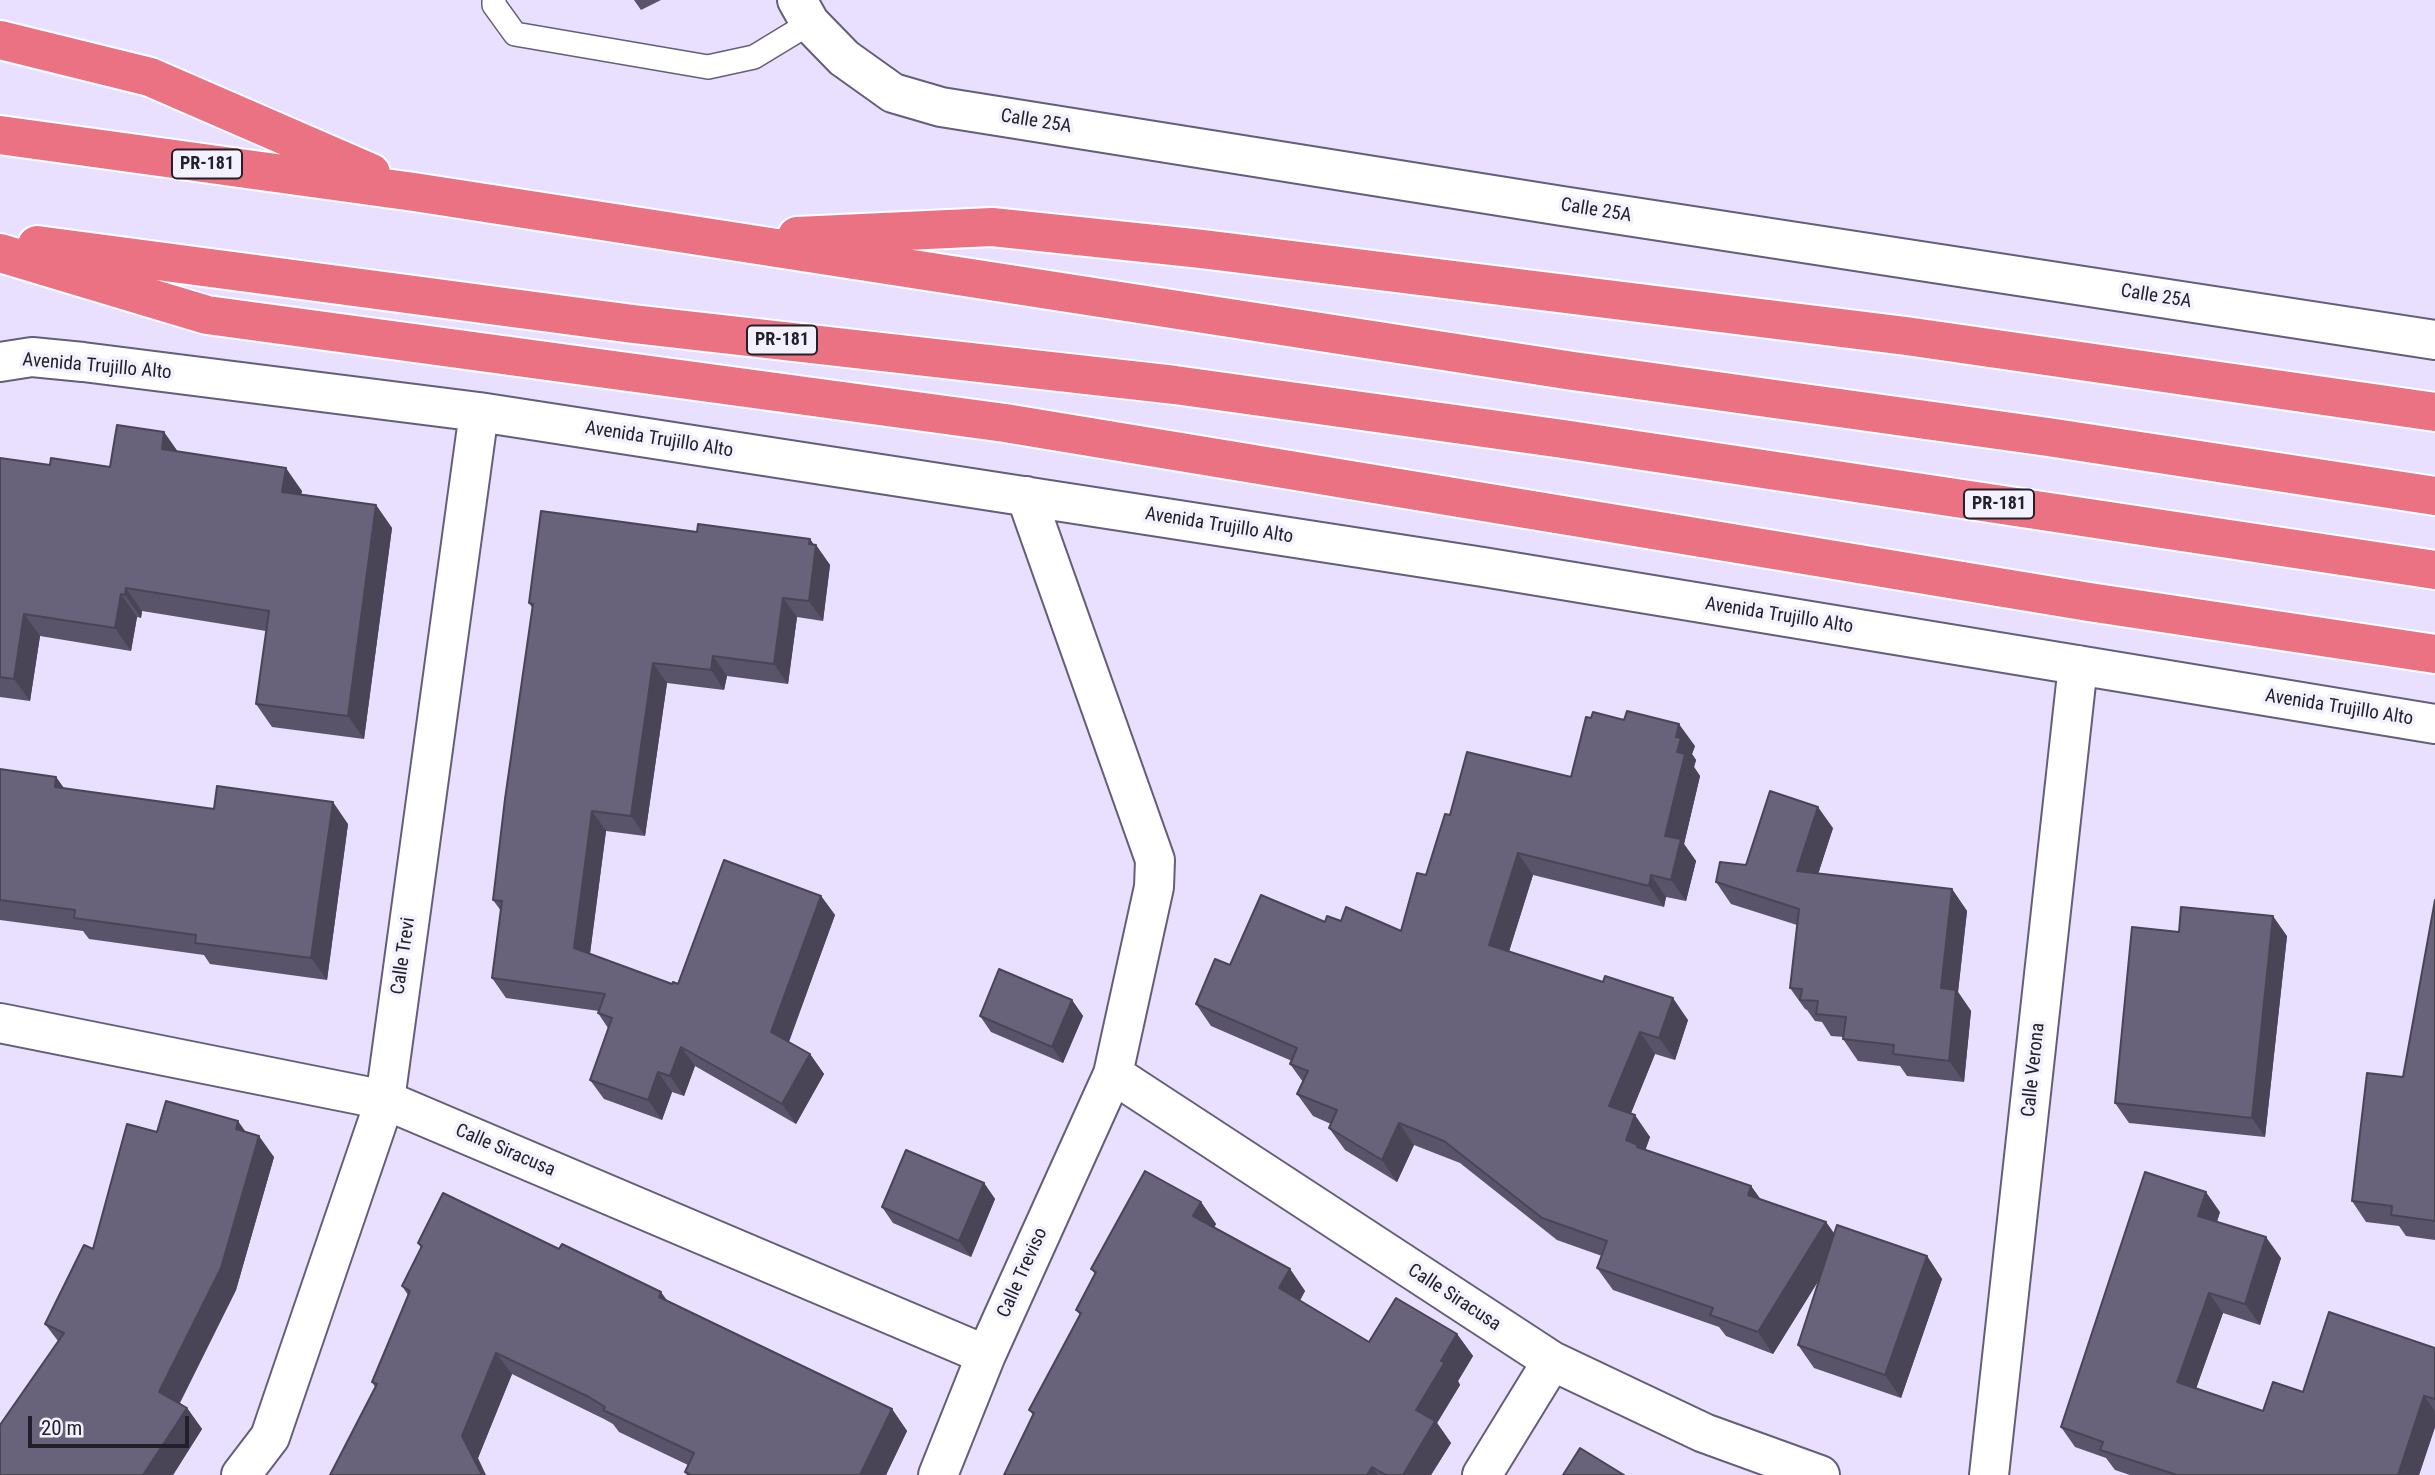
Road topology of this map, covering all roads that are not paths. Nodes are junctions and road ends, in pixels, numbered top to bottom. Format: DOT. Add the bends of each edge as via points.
graph roads {
  1 [pos="471,0"];
  2 [pos="494,3"];
  3 [pos="803,11"];
  4 [pos="0,40"];
  5 [pos="0,135"];
  6 [pos="414,192"];
  7 [pos="713,239"];
  8 [pos="0,240"];
  9 [pos="0,253"];
  10 [pos="2435,340"];
  11 [pos="0,362"];
  12 [pos="480,412"];
  13 [pos="2435,412"];
  14 [pos="1026,496"];
  15 [pos="2435,496"];
  16 [pos="2435,570"];
  17 [pos="2435,654"];
  18 [pos="2078,665"];
  19 [pos="2435,724"];
  20 [pos="0,1023"];
  21 [pos="1113,1073"];
  22 [pos="384,1100"];
  23 [pos="986,1355"];
  24 [pos="1552,1362"];
  25 [pos="241,1475"];
  26 [pos="938,1475"];
  27 [pos="1482,1475"];
  28 [pos="1820,1475"];
  29 [pos="1989,1475"];
  1 -- 2 [label="lane"];
  2 -- 3 [label="lane" via="515,34 708,67 754,57"];
  3 -- 10 [label="street, Calle 25A" via="844,58 893,93 941,107"];
  4 -- 6 [label="highway" via="150,77"];
  5 -- 6 [label="highway, PR-181"];
  6 -- 7 [label="highway, PR-181"];
  7 -- 13 [label="highway" via="992,227 1906,336"];
  7 -- 15 [label="highway, PR-181" via="1573,371"];
  8 -- 16 [label="highway, PR-181" via="633,324 1175,385"];
  9 -- 17 [label="highway" via="207,315 1005,423 2090,602"];
  11 -- 12 [label="street, Avenida Trujillo Alto" via="32,358 83,362"];
  12 -- 14 [label="street, Avenida Trujillo Alto"];
  12 -- 22 [label="street, Calle Trevi"];
  14 -- 18 [label="street, Avenida Trujillo Alto"];
  14 -- 21 [label="street, Calle Treviso" via="1155,860 1154,887"];
  18 -- 19 [label="street, Avenida Trujillo Alto"];
  18 -- 29 [label="street, Calle Verona"];
  20 -- 22 [label="street, Calle Siracusa"];
  21 -- 23 [label="street, Calle Treviso"];
  21 -- 24 [label="street, Calle Siracusa"];
  22 -- 23 [label="street, Calle Siracusa"];
  22 -- 25 [label="street, Calle Trevi" via="270,1437"];
  23 -- 26 [label="street, Calle Treviso"];
  24 -- 27 [label="street"];
  24 -- 28 [label="street, Calle Siracusa" via="1704,1433"];
}
